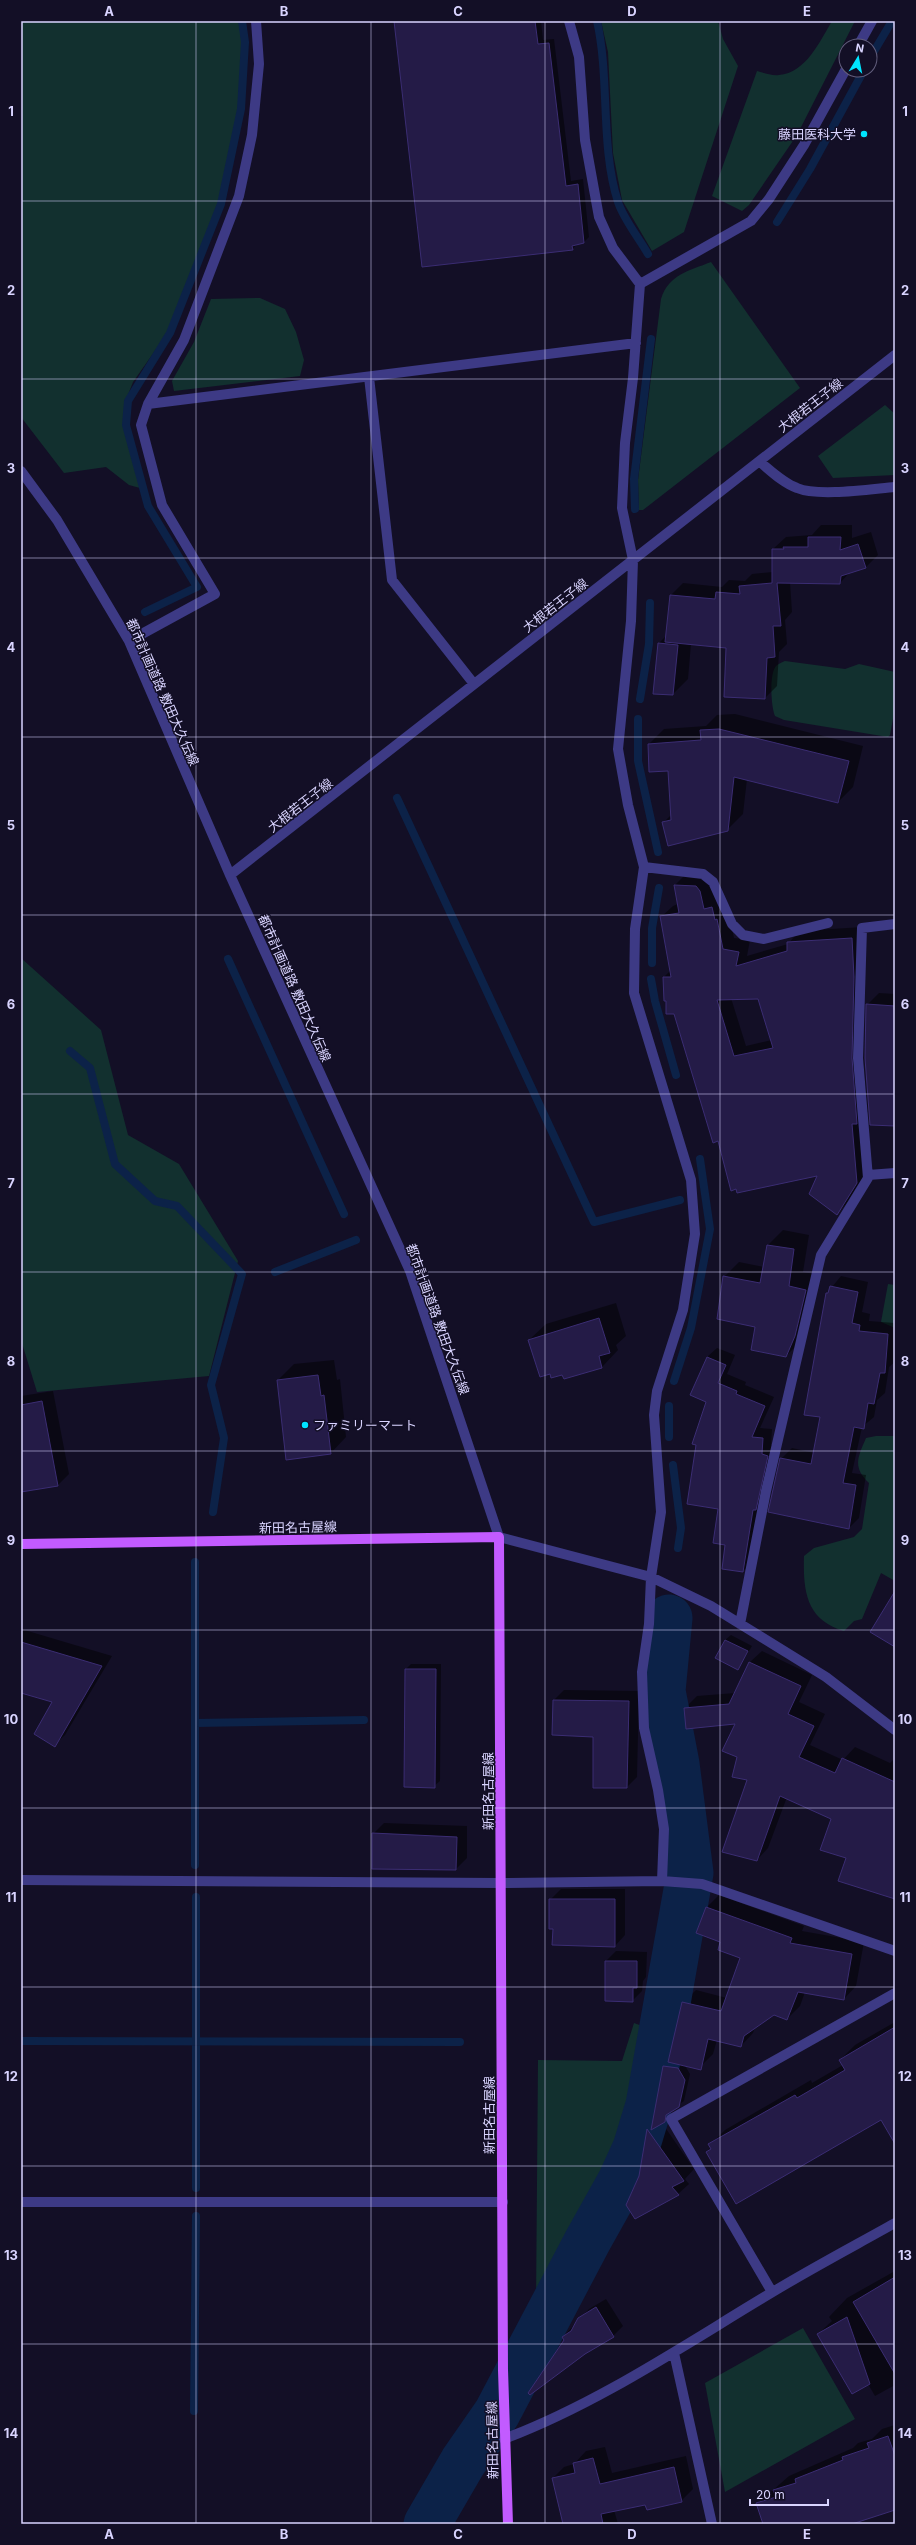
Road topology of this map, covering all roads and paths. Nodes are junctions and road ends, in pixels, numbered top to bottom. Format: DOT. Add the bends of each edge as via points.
graph roads {
  1 [pos="256,21"];
  2 [pos="568,21"];
  3 [pos="872,21"];
  4 [pos="862,38"];
  5 [pos="841,78"];
  6 [pos="640,284"];
  7 [pos="636,343"];
  8 [pos="895,355"];
  9 [pos="369,377"];
  10 [pos="148,404"];
  11 [pos="760,462"];
  12 [pos="21,471"];
  13 [pos="895,487"];
  14 [pos="633,560"];
  15 [pos="129,641"];
  16 [pos="474,684"];
  17 [pos="644,867"];
  18 [pos="230,876"];
  19 [pos="828,923"];
  20 [pos="895,924"];
  21 [pos="895,1174"];
  22 [pos="868,1175"];
  23 [pos="499,1537"];
  24 [pos="21,1544"];
  25 [pos="651,1577"];
  26 [pos="740,1624"];
  27 [pos="895,1730"];
  28 [pos="21,1880"];
  29 [pos="667,1881"];
  30 [pos="501,1883"];
  31 [pos="895,1951"];
  32 [pos="895,1993"];
  33 [pos="21,2202"];
  34 [pos="503,2202"];
  35 [pos="895,2223"];
  36 [pos="772,2292"];
  37 [pos="674,2353"];
  38 [pos="504,2439"];
  39 [pos="508,2524"];
  40 [pos="712,2524"];
  1 -- 10 [label="street" via="259,64 252,135 239,196 184,340"];
  2 -- 6 [label="street" via="579,57 585,140 599,217 612,248"];
  3 -- 4 [label="street"];
  5 -- 6 [label="street" via="804,145 769,199 751,221"];
  6 -- 7 [label="street"];
  7 -- 9 [label="street"];
  7 -- 14 [label="street" via="624,444 622,508"];
  8 -- 11 [label="street, 大根若王子線"];
  9 -- 10 [label="street"];
  9 -- 16 [label="street" via="392,580"];
  10 -- 15 [label="street" via="141,425 162,505 215,594"];
  11 -- 13 [label="street" via="788,484 814,492"];
  11 -- 14 [label="street, 大根若王子線"];
  12 -- 15 [label="street, 都市計画道路 敷田大久伝線" via="57,520"];
  14 -- 16 [label="street, 大根若王子線"];
  14 -- 17 [label="street" via="631,621 618,749 628,805"];
  15 -- 18 [label="street, 都市計画道路 敷田大久伝線"];
  16 -- 18 [label="street, 大根若王子線"];
  17 -- 19 [label="street" via="703,874 713,882 732,924 743,935 764,939"];
  17 -- 25 [label="street" via="634,929 634,993 692,1180 695,1234 682,1310 657,1391 654,1415 661,1512"];
  18 -- 23 [label="street, 都市計画道路 敷田大久伝線" via="410,1271"];
  20 -- 22 [label="street" via="862,928 858,1058"];
  21 -- 22 [label="street"];
  22 -- 26 [label="street" via="822,1255 766,1491"];
  23 -- 24 [label="main road, 新田名古屋線"];
  23 -- 25 [label="street"];
  23 -- 30 [label="main road, 新田名古屋線"];
  25 -- 26 [label="street" via="711,1606"];
  25 -- 29 [label="street" via="649,1624 642,1672 644,1728 664,1829"];
  26 -- 27 [label="street" via="826,1677"];
  28 -- 30 [label="street"];
  29 -- 30 [label="street"];
  29 -- 31 [label="street" via="702,1884"];
  30 -- 34 [label="main road, 新田名古屋線"];
  32 -- 36 [label="street" via="671,2119"];
  33 -- 34 [label="street"];
  34 -- 38 [label="main road, 新田名古屋線"];
  35 -- 36 [label="street"];
  36 -- 37 [label="street"];
  37 -- 38 [label="street" via="548,2422"];
  37 -- 40 [label="street"];
  38 -- 39 [label="main road, 新田名古屋線"];
}
